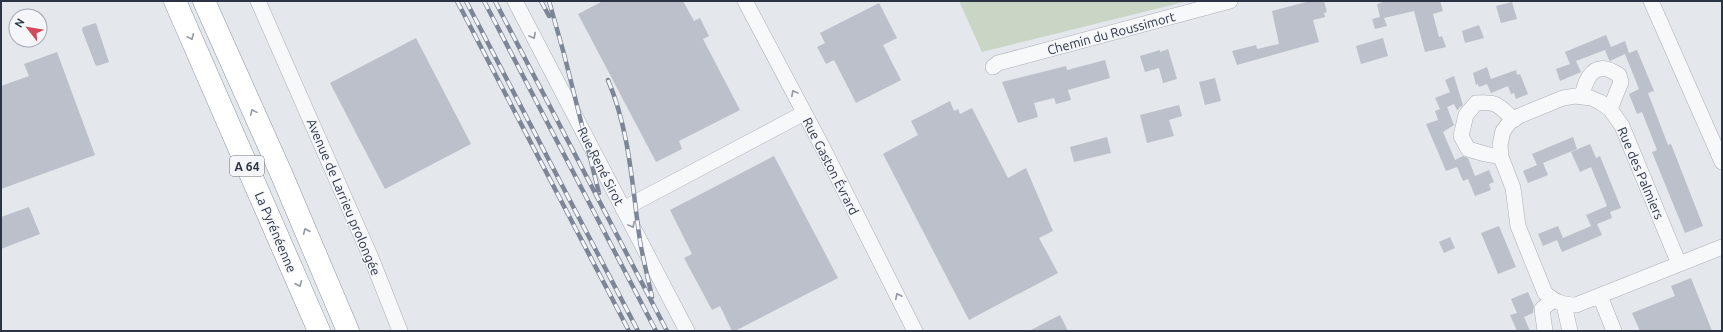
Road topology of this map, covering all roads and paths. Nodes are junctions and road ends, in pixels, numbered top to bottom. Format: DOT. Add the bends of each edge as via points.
graph roads {
  1 [pos="175,1"];
  2 [pos="204,1"];
  3 [pos="258,1"];
  4 [pos="515,1"];
  5 [pos="745,1"];
  6 [pos="1230,1"];
  7 [pos="1651,1"];
  8 [pos="993,67"];
  9 [pos="1582,97"];
  10 [pos="1610,109"];
  11 [pos="804,113"];
  12 [pos="1514,120"];
  13 [pos="1501,157"];
  14 [pos="1722,162"];
  15 [pos="623,209"];
  16 [pos="1722,247"];
  17 [pos="1679,264"];
  18 [pos="1600,296"];
  19 [pos="1559,303"];
  20 [pos="319,331"];
  21 [pos="348,331"];
  22 [pos="400,331"];
  23 [pos="687,331"];
  24 [pos="915,331"];
  25 [pos="1545,331"];
  26 [pos="1570,331"];
  27 [pos="1614,331"];
  1 -- 20 [label="highway, La Pyrénéenne / A 64, one-way"];
  21 -- 2 [label="highway, A 64, one-way"];
  3 -- 22 [label="street, Avenue de Larrieu prolongée" via="372,260"];
  4 -- 15 [label="street, Rue René Sirot, one-way"];
  11 -- 5 [label="street, Rue Gaston Évrard, one-way"];
  6 -- 8 [label="street, Chemin du Roussimort" via="998,63"];
  7 -- 14 [label="street"];
  9 -- 10 [label="street, Rue des Palmiers" via="1600,102"];
  9 -- 10 [label="street" via="1584,83 1594,72 1605,69 1619,75 1621,82"];
  9 -- 12 [label="street, Rue des Palmiers" via="1563,98"];
  10 -- 17 [label="street, Rue des Palmiers" via="1622,126"];
  11 -- 15 [label="street"];
  24 -- 11 [label="street, Rue Gaston Évrard, one-way"];
  12 -- 13 [label="street, Rue des Palmiers" via="1503,131"];
  12 -- 13 [label="street" via="1497,104 1490,102 1476,103 1466,116 1461,136 1468,149"];
  13 -- 19 [label="street, Rue des Palmiers" via="1513,188 1518,226 1545,293"];
  15 -- 23 [label="street, Rue René Sirot, one-way"];
  16 -- 17 [label="street"];
  17 -- 18 [label="street"];
  18 -- 19 [label="street" via="1576,305"];
  18 -- 27 [label="street"];
  19 -- 25 [label="street" via="1542,309"];
  19 -- 26 [label="street"];
}
